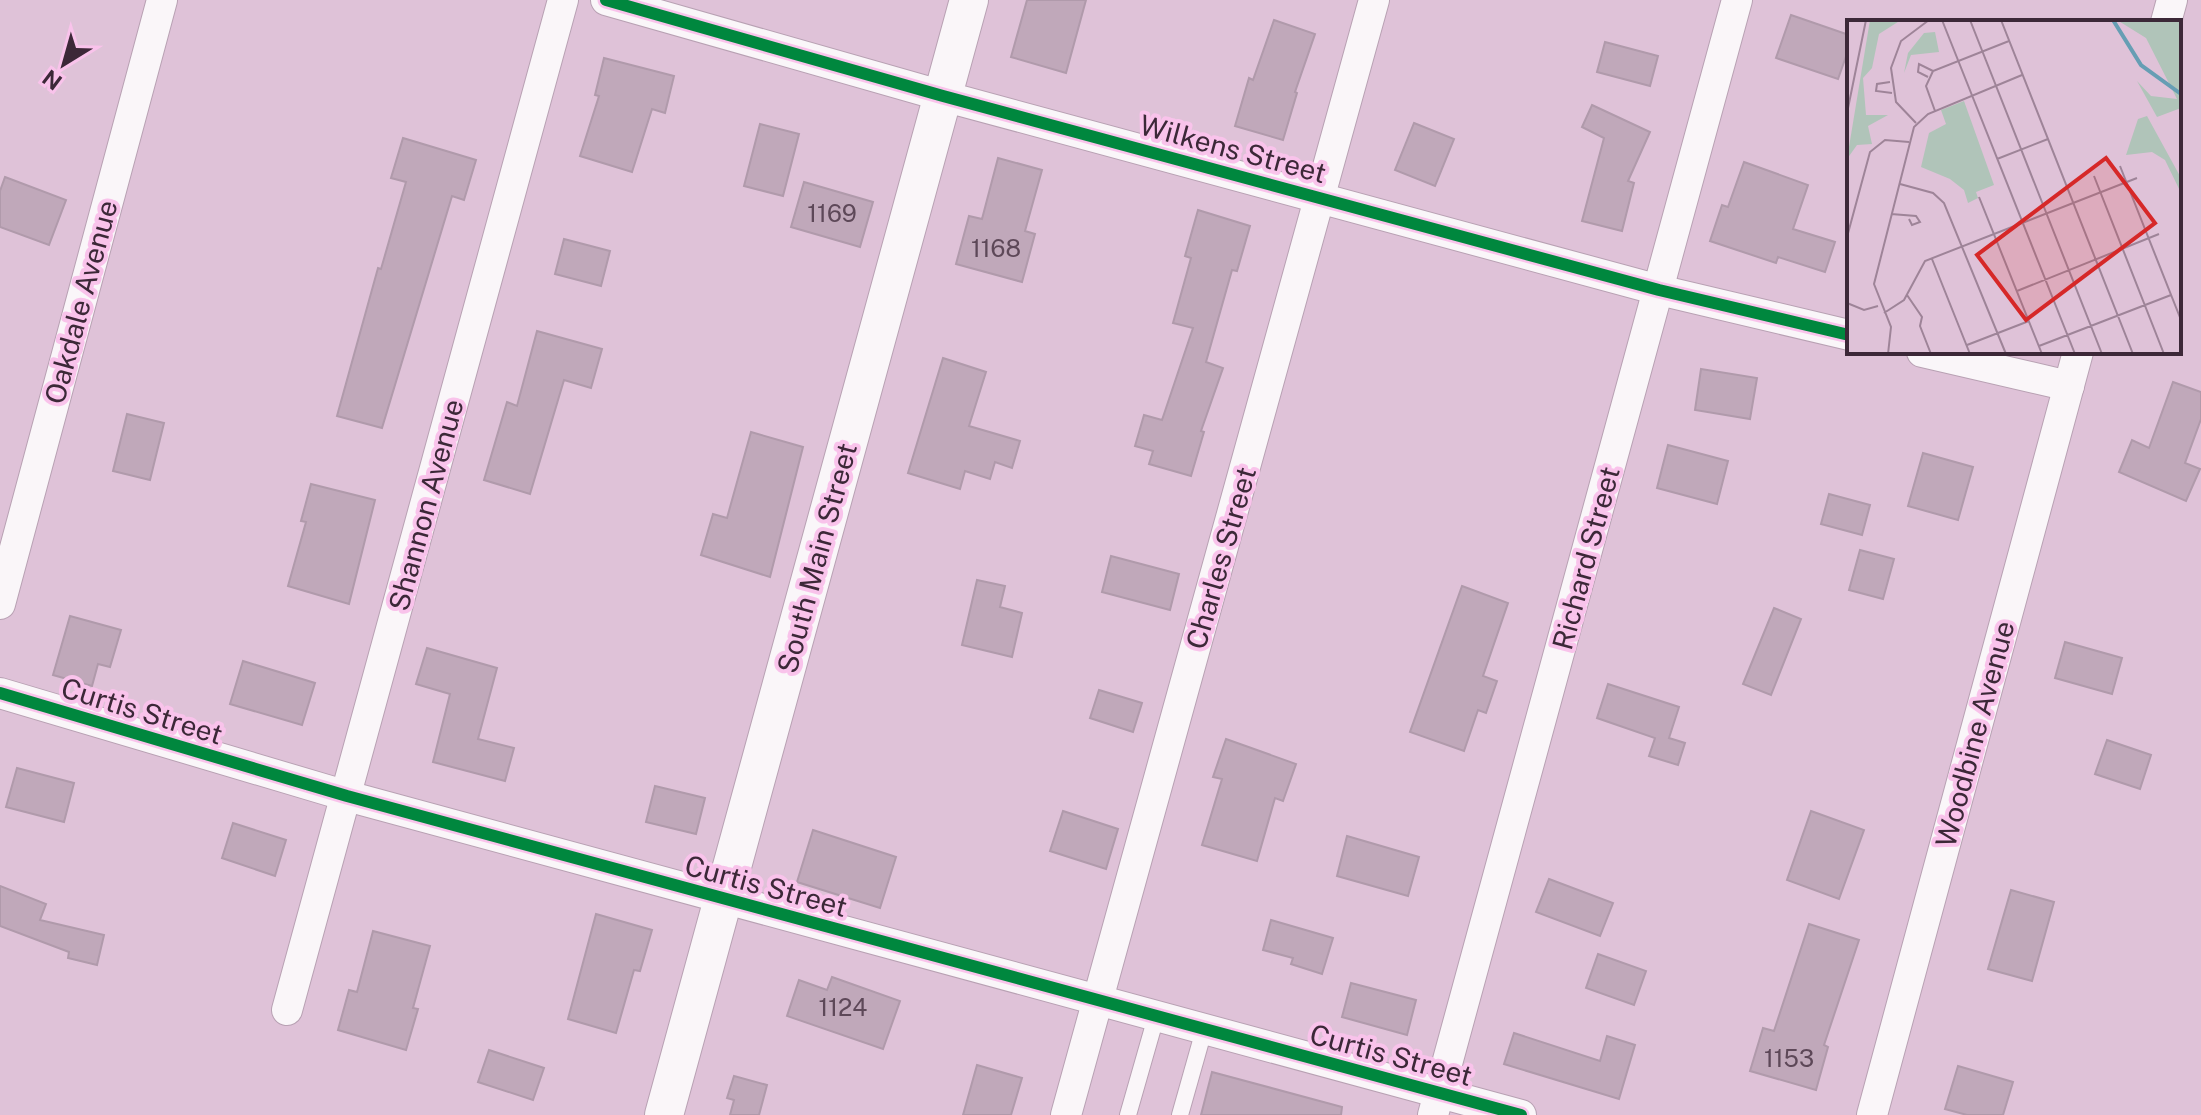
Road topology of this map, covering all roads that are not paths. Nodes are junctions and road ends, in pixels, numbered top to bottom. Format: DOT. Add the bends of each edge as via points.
graph roads {
  1 [pos="162,0"];
  2 [pos="563,0"];
  3 [pos="606,0"];
  4 [pos="969,0"];
  5 [pos="1374,0"];
  6 [pos="1737,0"];
  7 [pos="2172,0"];
  8 [pos="2167,20"];
  9 [pos="943,96"];
  10 [pos="1321,198"];
  11 [pos="1659,290"];
  12 [pos="1847,335"];
  13 [pos="1931,354"];
  14 [pos="2077,354"];
  15 [pos="2069,386"];
  16 [pos="0,604"];
  17 [pos="0,693"];
  18 [pos="347,796"];
  19 [pos="724,899"];
  20 [pos="1097,1001"];
  21 [pos="287,1010"];
  22 [pos="1156,1017"];
  23 [pos="1204,1030"];
  24 [pos="1436,1104"];
  25 [pos="664,1115"];
  26 [pos="1066,1115"];
  27 [pos="1128,1115"];
  28 [pos="1180,1115"];
  29 [pos="1521,1115"];
  30 [pos="1872,1115"];
  1 -- 16 [label="street, Oakdale Avenue"];
  2 -- 18 [label="street, Shannon Avenue"];
  3 -- 9 [label="street, Wilkens Street"];
  4 -- 9 [label="street, South Main Street"];
  5 -- 10 [label="street, Charles Street"];
  6 -- 11 [label="street, Richard Street"];
  7 -- 8 [label="street"];
  9 -- 10 [label="street, Wilkens Street"];
  9 -- 19 [label="street, South Main Street"];
  10 -- 11 [label="street, Wilkens Street"];
  10 -- 20 [label="street, Charles Street"];
  11 -- 12 [label="street, Wilkens Street"];
  11 -- 24 [label="street, Richard Street"];
  13 -- 15 [label="street"];
  14 -- 15 [label="street, Woodbine Avenue"];
  15 -- 30 [label="street, Woodbine Avenue"];
  17 -- 18 [label="street, Curtis Street"];
  18 -- 19 [label="street, Curtis Street"];
  18 -- 21 [label="street, Shannon Avenue"];
  19 -- 20 [label="street, Curtis Street"];
  19 -- 25 [label="street, South Main Street"];
  20 -- 22 [label="street, Curtis Street"];
  20 -- 26 [label="street, Charles Street"];
  22 -- 23 [label="street, Curtis Street"];
  22 -- 27 [label="lane"];
  23 -- 24 [label="street, Curtis Street"];
  23 -- 28 [label="lane"];
  24 -- 29 [label="street, Curtis Street"];
}
